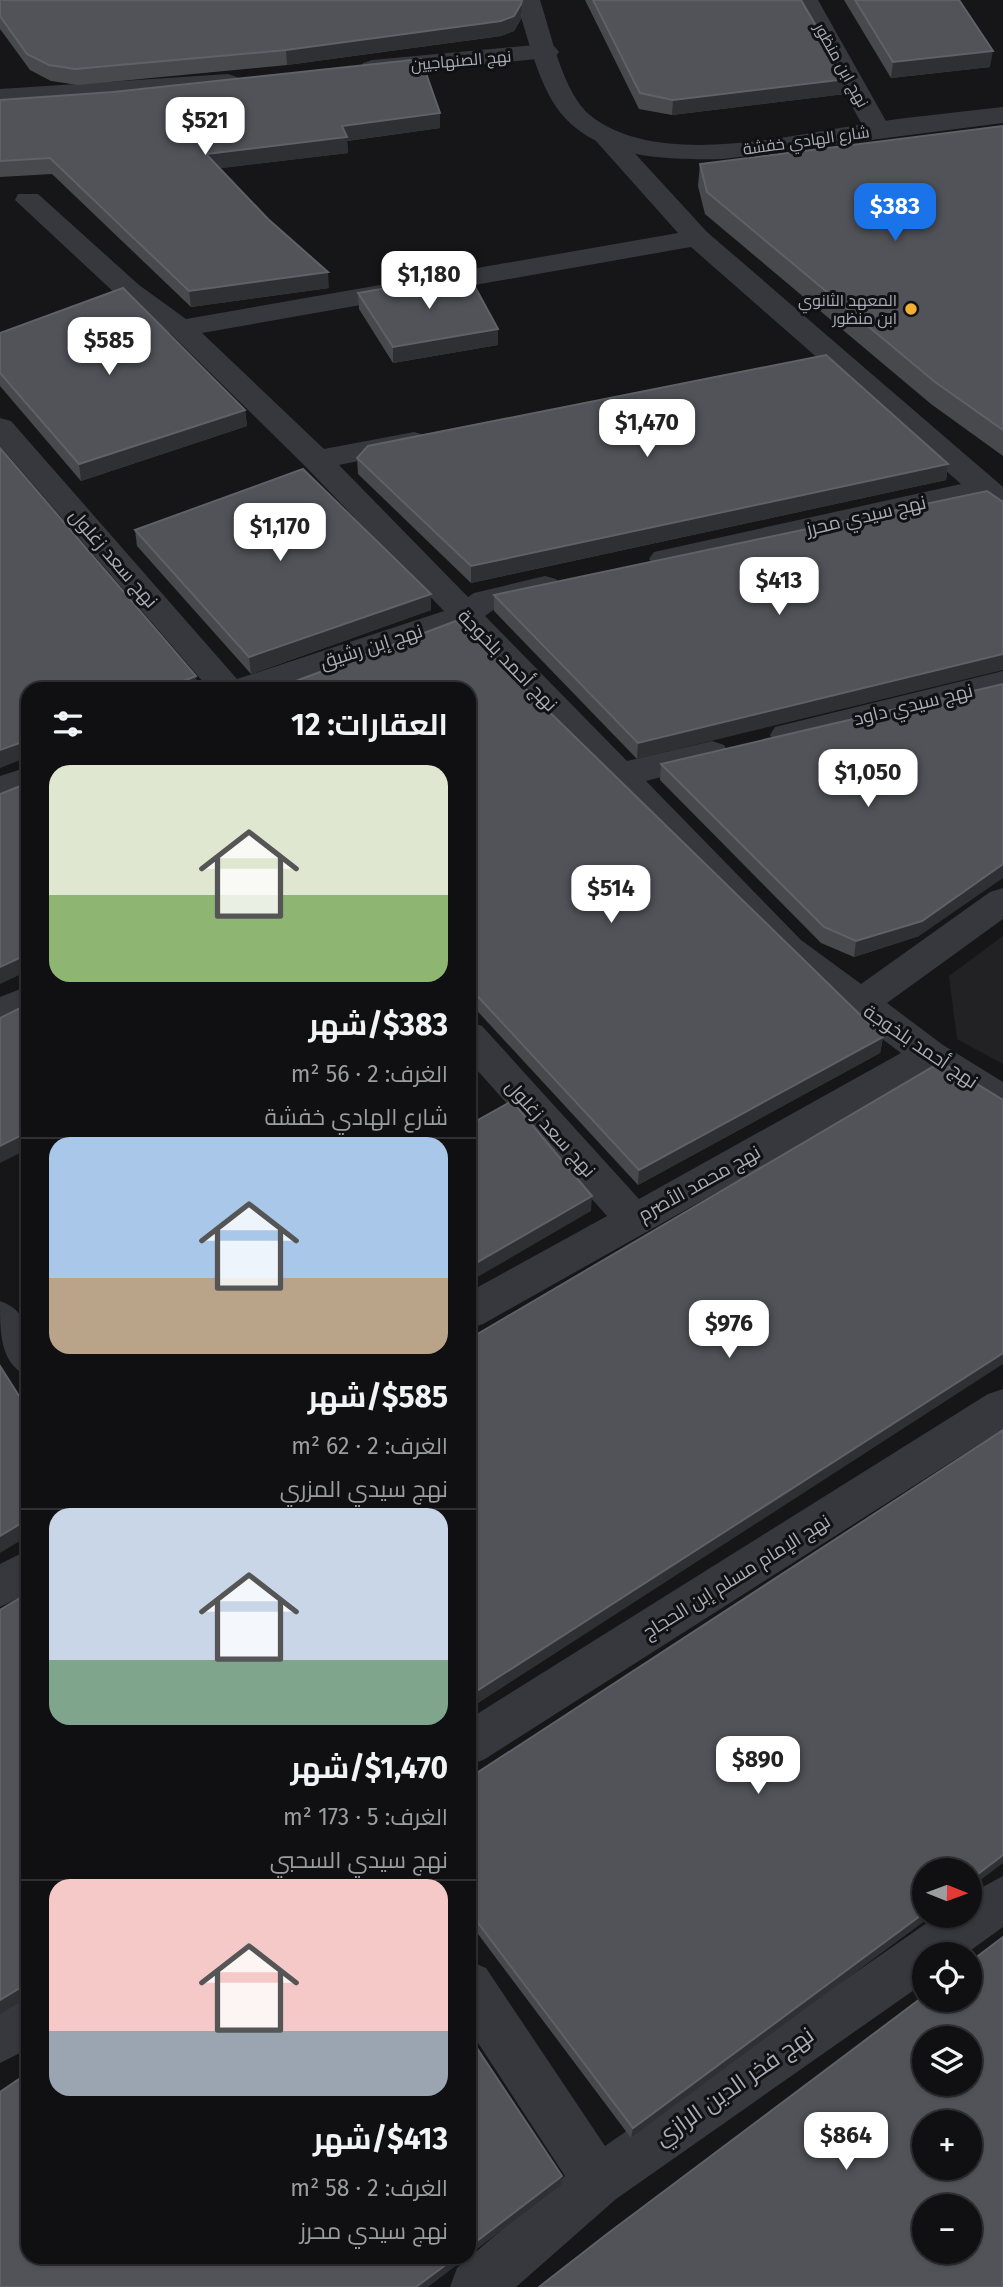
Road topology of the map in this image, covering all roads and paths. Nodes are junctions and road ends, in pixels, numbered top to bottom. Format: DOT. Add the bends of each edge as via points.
graph roads {
  1 [pos="528,0"];
  2 [pos="806,0"];
  3 [pos="546,52"];
  4 [pos="354,70"];
  5 [pos="0,75"];
  6 [pos="258,79"];
  7 [pos="9,96"];
  8 [pos="1003,114"];
  9 [pos="878,130"];
  10 [pos="609,141"];
  11 [pos="28,200"];
  12 [pos="697,238"];
  13 [pos="181,328"];
  14 [pos="832,358"];
  15 [pos="791,366"];
  16 [pos="0,427"];
  17 [pos="439,436"];
  18 [pos="317,460"];
  19 [pos="993,495"];
  20 [pos="633,566"];
  21 [pos="579,579"];
  22 [pos="465,615"];
  23 [pos="222,682"];
  24 [pos="262,682"];
  25 [pos="1003,682"];
  26 [pos="620,775"];
  27 [pos="21,782"];
  28 [pos="0,789"];
  29 [pos="1003,901"];
  30 [pos="21,1003"];
  31 [pos="859,1004"];
  32 [pos="0,1013"];
  33 [pos="476,1044"];
  34 [pos="930,1055"];
  35 [pos="1003,1101"];
  36 [pos="633,1219"];
  37 [pos="476,1308"];
  38 [pos="0,1318"];
  39 [pos="21,1349"];
  40 [pos="1003,1407"];
  41 [pos="21,1574"];
  42 [pos="0,1587"];
  43 [pos="476,1740"];
  44 [pos="1003,1899"];
  45 [pos="476,1996"];
  46 [pos="21,2024"];
  47 [pos="0,2038"];
  48 [pos="598,2181"];
  49 [pos="476,2287"];
  1 -- 3 [label="street"];
  2 -- 9 [label="street, نهج ابن منظور"];
  3 -- 4 [label="street, نهج الصنهاجيين"];
  3 -- 10 [label="street" via="564,100 579,120"];
  5 -- 7 [label="street"];
  6 -- 7 [label="street"];
  8 -- 9 [label="street, شارع الهادي خفشة"];
  9 -- 10 [label="street, شارع الهادي خفشة" via="719,152"];
  10 -- 12 [label="street"];
  11 -- 13 [label="street, نهج أحمد بلخوجة" via="116,296"];
  12 -- 13 [label="street"];
  12 -- 14 [label="street"];
  13 -- 18 [label="street, نهج أحمد بلخوجة"];
  14 -- 15 [label="street"];
  14 -- 19 [label="street"];
  16 -- 23 [label="street, نهج سعد زغلول"];
  17 -- 18 [label="street"];
  18 -- 22 [label="street, نهج أحمد بلخوجة"];
  19 -- 20 [label="street, نهج سيدي محرز"];
  21 -- 22 [label="street" via="485,600"];
  22 -- 24 [label="street, نهج إبن رشيق"];
  22 -- 26 [label="street, نهج أحمد بلخوجة"];
  25 -- 26 [label="street, نهج سيدي داود"];
  26 -- 31 [label="street, نهج أحمد بلخوجة" via="788,949"];
  27 -- 28 [label="street"];
  29 -- 31 [label="street"];
  30 -- 32 [label="street"];
  31 -- 34 [label="street, نهج أحمد بلخوجة"];
  33 -- 36 [label="street, نهج سعد زغلول"];
  34 -- 35 [label="street, نهج أحمد بلخوجة"];
  34 -- 36 [label="street, نهج محمد الأصرم"];
  36 -- 37 [label="street, نهج محمد الأصرم"];
  38 -- 39 [label="street"];
  40 -- 43 [label="street, نهج اﻹمام مسلم إبن الحجاج"];
  41 -- 42 [label="street"];
  44 -- 48 [label="street, نهج فخر الدين الرازي"];
  45 -- 48 [label="street"];
  46 -- 47 [label="street"];
  48 -- 49 [label="street, نهج فخر الدين الرازي"];
}
